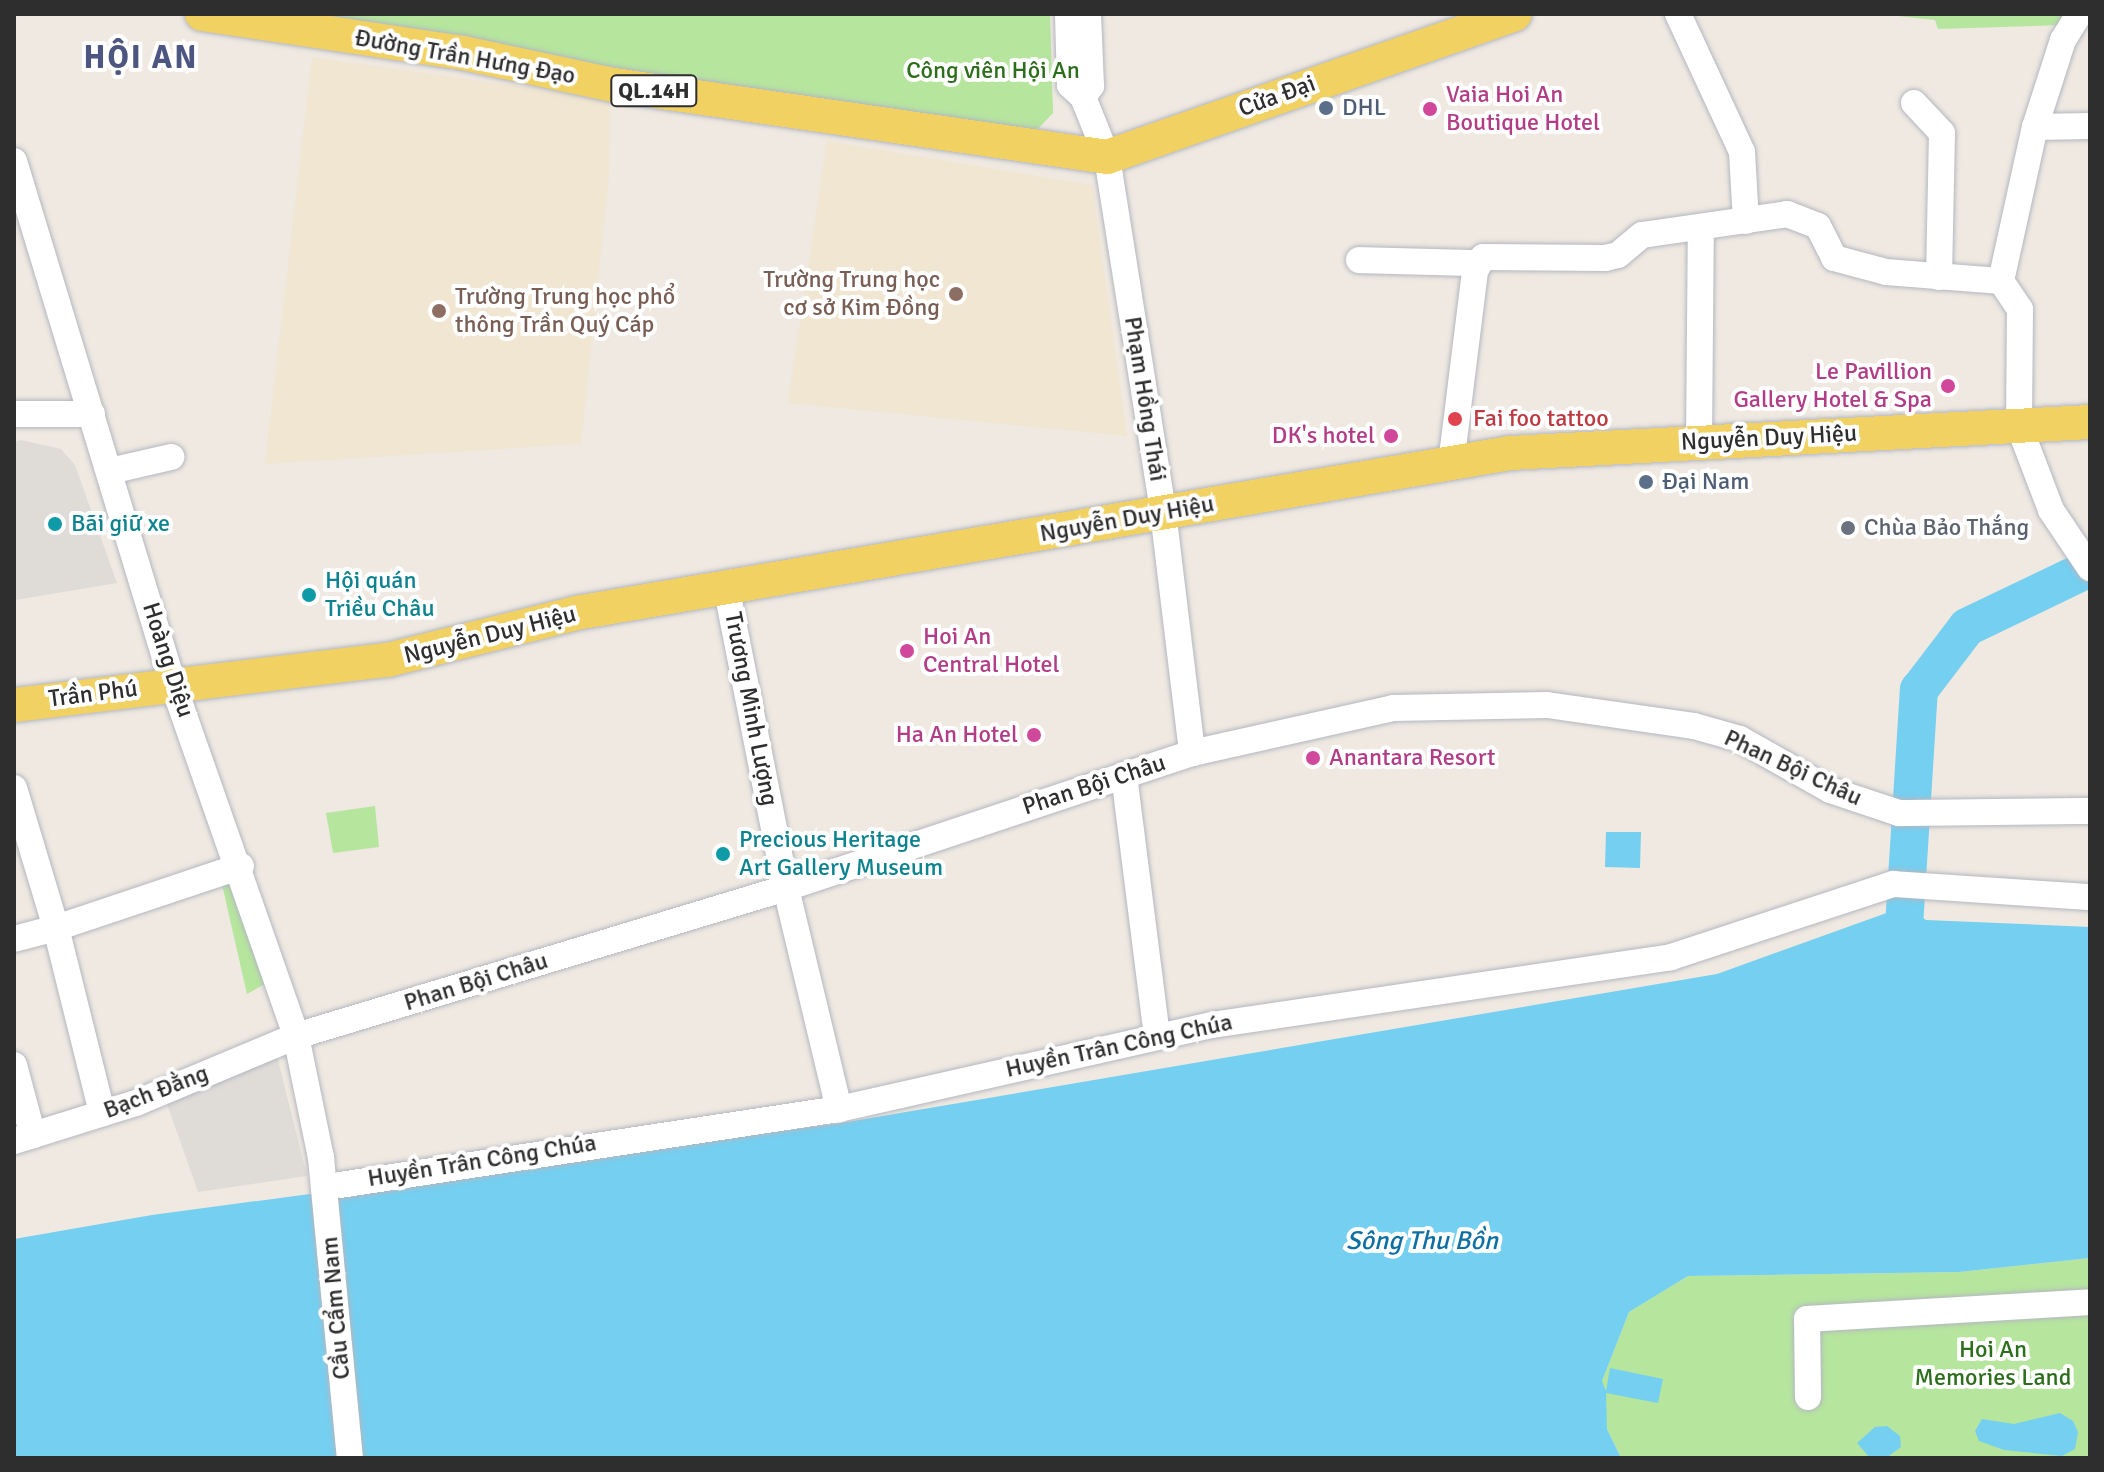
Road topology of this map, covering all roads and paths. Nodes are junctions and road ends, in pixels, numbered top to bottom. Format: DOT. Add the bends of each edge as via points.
graph roads {
  1 [pos="202,14"];
  2 [pos="1068,14"];
  3 [pos="1088,14"];
  4 [pos="1515,14"];
  5 [pos="1678,14"];
  6 [pos="2079,14"];
  7 [pos="1445,25"];
  8 [pos="1083,97"];
  9 [pos="1914,103"];
  10 [pos="2090,126"];
  11 [pos="2035,127"];
  12 [pos="1107,157"];
  13 [pos="14,161"];
  14 [pos="1746,221"];
  15 [pos="1701,229"];
  16 [pos="1359,260"];
  17 [pos="1477,263"];
  18 [pos="1939,277"];
  19 [pos="2001,281"];
  20 [pos="14,414"];
  21 [pos="92,414"];
  22 [pos="2090,422"];
  23 [pos="2019,426"];
  24 [pos="1699,441"];
  25 [pos="171,457"];
  26 [pos="1451,464"];
  27 [pos="110,471"];
  28 [pos="1163,512"];
  29 [pos="2085,560"];
  30 [pos="727,591"];
  31 [pos="173,684"];
  32 [pos="14,705"];
  33 [pos="1192,753"];
  34 [pos="1124,775"];
  35 [pos="14,788"];
  36 [pos="2090,811"];
  37 [pos="241,866"];
  38 [pos="786,888"];
  39 [pos="2090,897"];
  40 [pos="56,928"];
  41 [pos="14,939"];
  42 [pos="1157,1035"];
  43 [pos="296,1036"];
  44 [pos="14,1065"];
  45 [pos="839,1109"];
  46 [pos="102,1113"];
  47 [pos="24,1138"];
  48 [pos="321,1158"];
  49 [pos="340,1185"];
  50 [pos="2090,1302"];
  51 [pos="1808,1397"];
  52 [pos="350,1458"];
  1 -- 12 [label="main road, Đường Trần Hưng Đạo / QL.14H" via="454,51 629,87"];
  2 -- 8 [label="street, Phạm Hồng Thái" via="1070,85"];
  3 -- 8 [label="street" via="1091,86"];
  4 -- 7 [label="main road, Cửa Đại / QL.14H"];
  5 -- 14 [label="street" via="1742,152"];
  6 -- 11 [label="street" via="2063,40"];
  7 -- 12 [label="main road, Cửa Đại / QL.14H"];
  8 -- 12 [label="street, Phạm Hồng Thái"];
  9 -- 18 [label="street" via="1942,133"];
  10 -- 11 [label="street"];
  11 -- 19 [label="street"];
  12 -- 28 [label="street, Phạm Hồng Thái"];
  13 -- 21 [label="street, Hoàng Diệu"];
  14 -- 15 [label="street"];
  14 -- 18 [label="street" via="1787,214 1806,217 1826,235 1834,258 1886,272"];
  15 -- 17 [label="street" via="1642,235 1618,255 1605,258 1490,255"];
  15 -- 24 [label="street"];
  16 -- 17 [label="street"];
  17 -- 26 [label="street"];
  18 -- 19 [label="street"];
  19 -- 23 [label="street" via="2020,309"];
  20 -- 21 [label="street"];
  21 -- 27 [label="street, Hoàng Diệu"];
  22 -- 23 [label="main road, Nguyễn Duy Hiệu"];
  23 -- 24 [label="main road, Nguyễn Duy Hiệu"];
  23 -- 29 [label="street" via="2051,510"];
  24 -- 26 [label="main road, Nguyễn Duy Hiệu" via="1510,453"];
  25 -- 27 [label="street"];
  26 -- 28 [label="main road, Nguyễn Duy Hiệu"];
  27 -- 31 [label="street, Hoàng Diệu"];
  28 -- 30 [label="main road, Nguyễn Duy Hiệu"];
  28 -- 33 [label="street, Phạm Hồng Thái"];
  30 -- 31 [label="main road, Nguyễn Duy Hiệu" via="576,613 388,660"];
  30 -- 38 [label="street, Trương Minh Lượng"];
  31 -- 32 [label="main road, Trần Phú"];
  31 -- 37 [label="street, Hoàng Diệu"];
  33 -- 34 [label="street, Phan Bội Châu"];
  33 -- 36 [label="street, Phan Bội Châu" via="1393,708 1547,705 1694,726 1740,739 1830,790 1899,813"];
  34 -- 38 [label="street, Phan Bội Châu"];
  34 -- 42 [label="street"];
  35 -- 40 [label="street"];
  37 -- 40 [label="street"];
  37 -- 43 [label="street, Hoàng Diệu"];
  38 -- 43 [label="street, Phan Bội Châu"];
  38 -- 45 [label="street, Trương Minh Lượng"];
  39 -- 42 [label="street, Huyền Trân Công Chúa" via="1893,884 1671,957"];
  40 -- 41 [label="street"];
  40 -- 46 [label="street"];
  42 -- 45 [label="street, Huyền Trân Công Chúa"];
  43 -- 46 [label="street, Bạch Đằng"];
  43 -- 48 [label="street, Hoàng Diệu"];
  44 -- 47 [label="street"];
  45 -- 49 [label="street, Huyền Trân Công Chúa"];
  46 -- 47 [label="street, Bạch Đằng"];
  48 -- 52 [label="street, Cầu Cẩm Nam"];
  50 -- 51 [label="street" via="1807,1319"];
}
